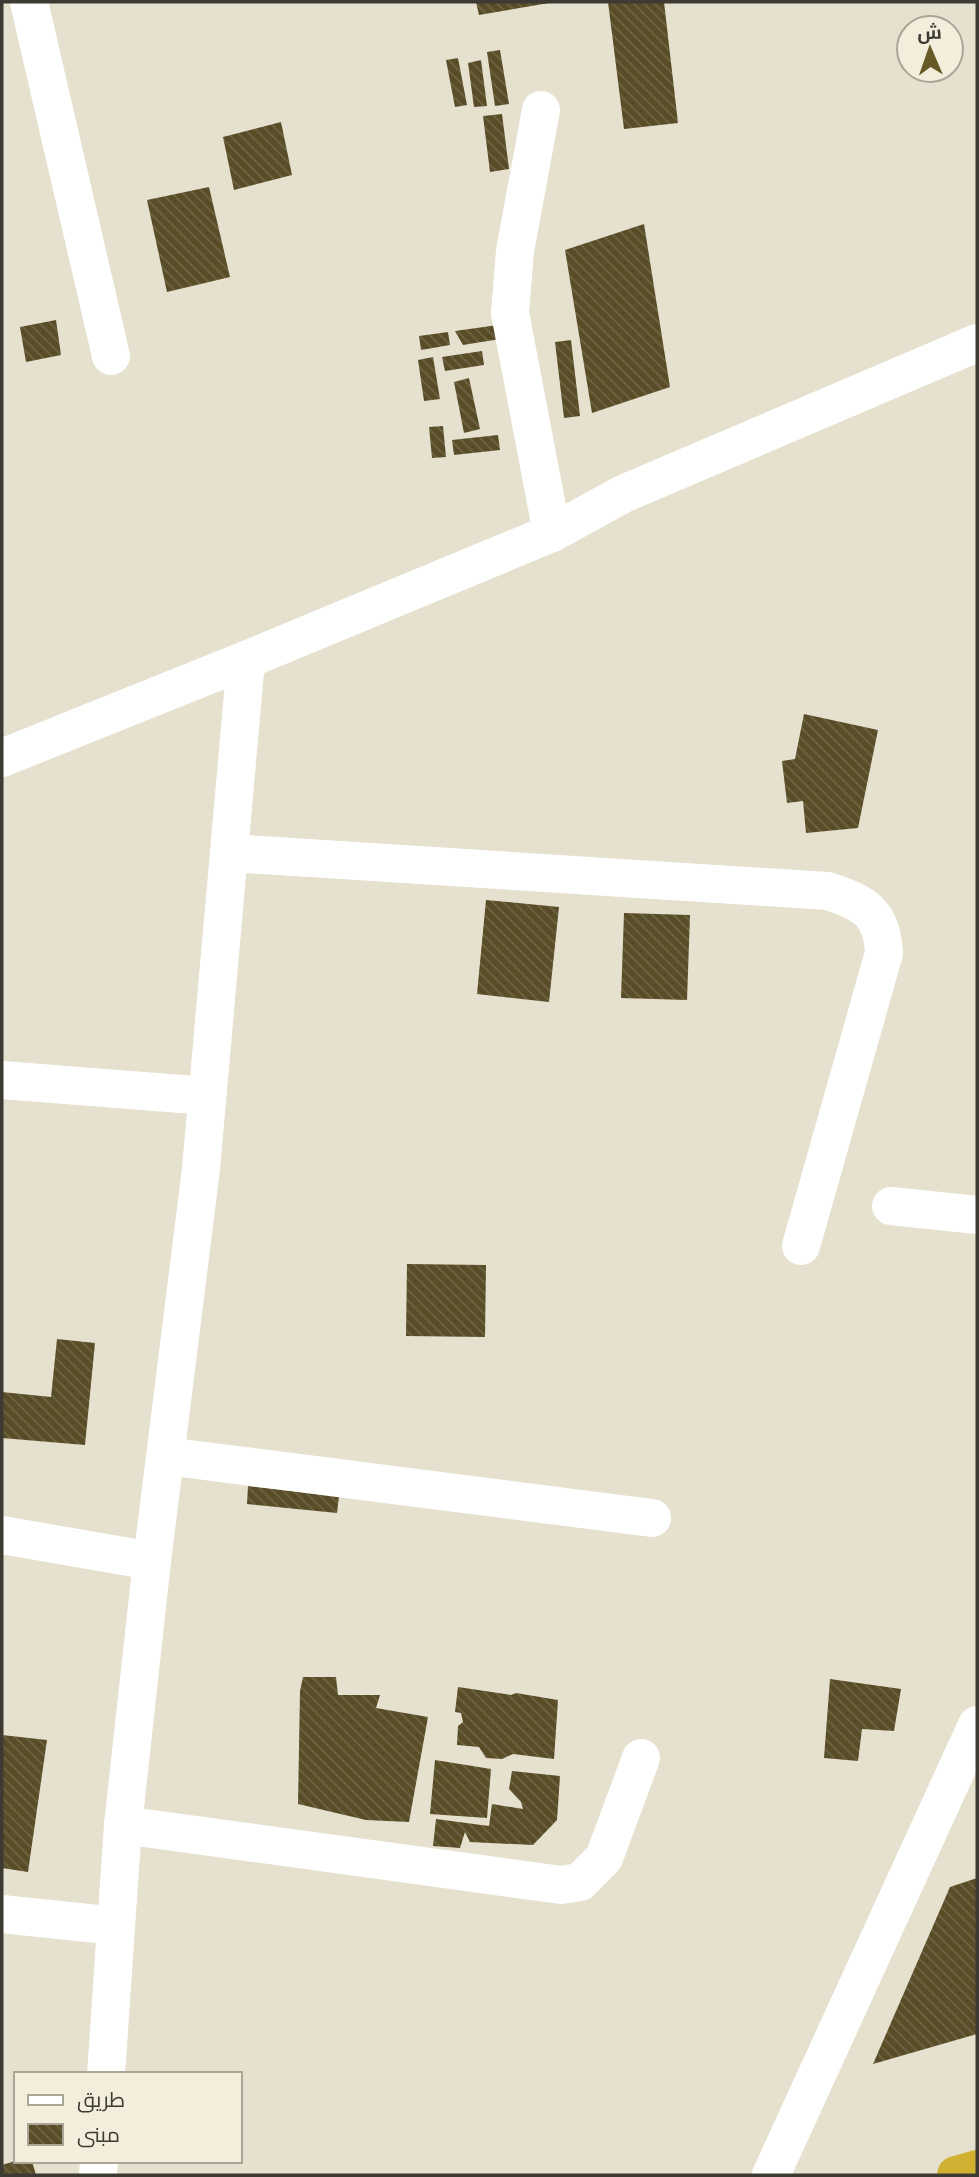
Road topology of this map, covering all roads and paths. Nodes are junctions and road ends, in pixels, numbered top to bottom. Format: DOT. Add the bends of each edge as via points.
graph roads {
  1 [pos="29,2"];
  2 [pos="541,110"];
  3 [pos="977,343"];
  4 [pos="111,356"];
  5 [pos="552,533"];
  6 [pos="246,660"];
  7 [pos="2,758"];
  8 [pos="230,853"];
  9 [pos="2,1080"];
  10 [pos="207,1096"];
  11 [pos="891,1206"];
  12 [pos="977,1215"];
  13 [pos="801,1246"];
  14 [pos="166,1456"];
  15 [pos="652,1518"];
  16 [pos="2,1535"];
  17 [pos="152,1561"];
  18 [pos="977,1725"];
  19 [pos="642,1758"];
  20 [pos="123,1825"];
  21 [pos="2,1914"];
  22 [pos="116,1926"];
  23 [pos="106,2072"];
  24 [pos="977,2169"];
  25 [pos="771,2175"];
  26 [pos="957,2175"];
  1 -- 4 [label="street"];
  2 -- 5 [label="street" via="515,251 510,313"];
  3 -- 5 [label="street" via="623,495"];
  5 -- 6 [label="street"];
  6 -- 7 [label="street"];
  6 -- 8 [label="street"];
  8 -- 10 [label="street"];
  8 -- 13 [label="street" via="828,891 861,905 883,933 884,953"];
  9 -- 10 [label="street"];
  10 -- 14 [label="street"];
  11 -- 12 [label="street"];
  14 -- 15 [label="street"];
  14 -- 17 [label="street"];
  16 -- 17 [label="street"];
  17 -- 20 [label="street"];
  18 -- 25 [label="street"];
  19 -- 20 [label="street" via="604,1857 580,1882 561,1885"];
  20 -- 22 [label="street"];
  21 -- 22 [label="street"];
  22 -- 23 [label="street"];
  24 -- 26 [label="highway"];
}
